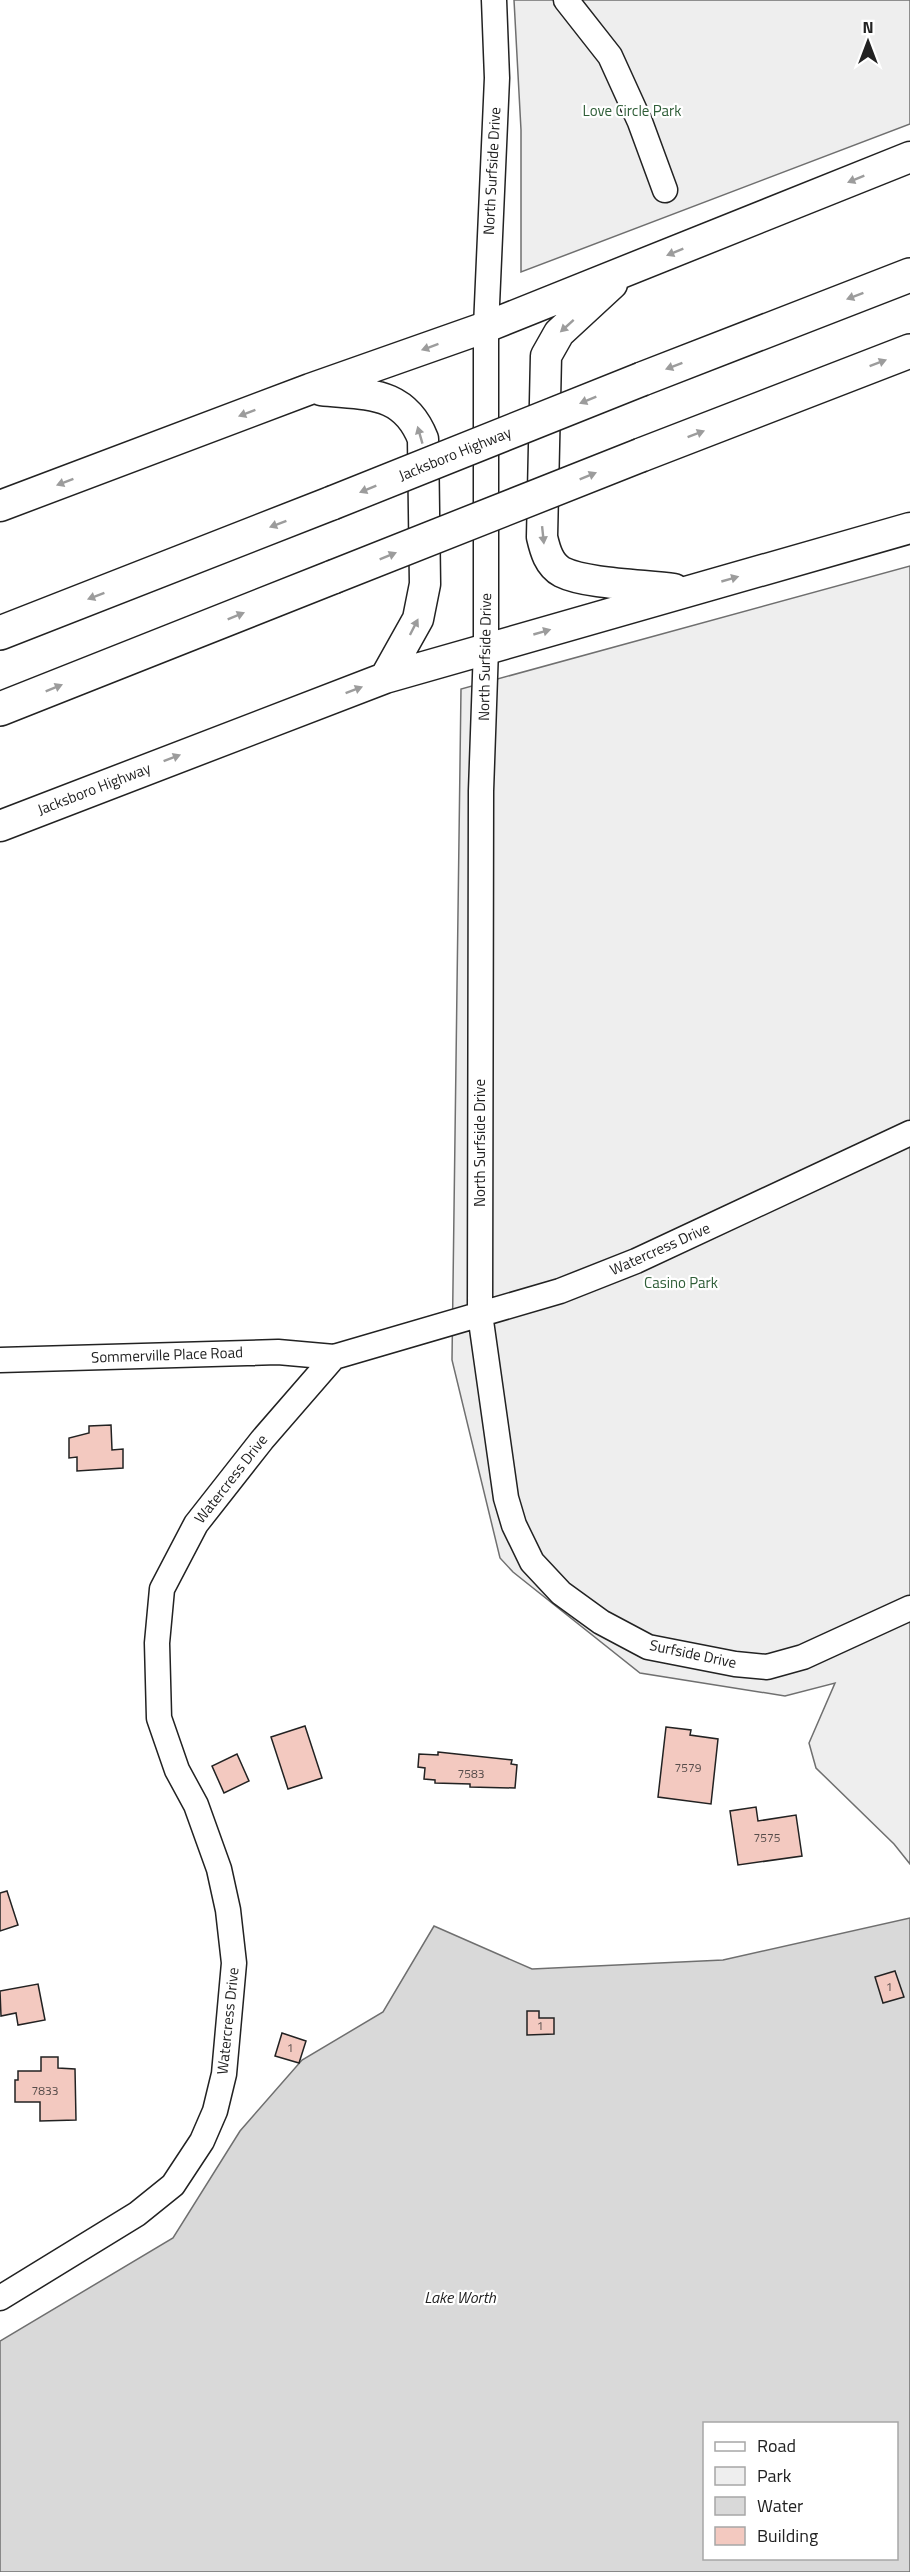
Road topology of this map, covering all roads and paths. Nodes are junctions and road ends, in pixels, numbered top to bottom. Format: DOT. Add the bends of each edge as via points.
graph roads {
  1 [pos="494,0"];
  2 [pos="566,0"];
  3 [pos="910,157"];
  4 [pos="665,190"];
  5 [pos="625,272"];
  6 [pos="910,275"];
  7 [pos="486,327"];
  8 [pos="910,351"];
  9 [pos="310,390"];
  10 [pos="0,506"];
  11 [pos="910,528"];
  12 [pos="689,591"];
  13 [pos="0,633"];
  14 [pos="486,648"];
  15 [pos="385,678"];
  16 [pos="0,709"];
  17 [pos="0,826"];
  18 [pos="910,1133"];
  19 [pos="480,1314"];
  20 [pos="334,1357"];
  21 [pos="0,1360"];
  22 [pos="910,1608"];
  23 [pos="0,2298"];
  1 -- 7 [label="street, North Surfside Drive" via="497,78"];
  2 -- 4 [label="street" via="610,56"];
  3 -- 5 [label="main road, one-way"];
  5 -- 7 [label="main road"];
  5 -- 12 [label="main road, one-way" via="559,333 546,356 542,537 547,557 562,572"];
  6 -- 13 [label="highway, Jacksboro Highway, one-way, bridge"];
  7 -- 9 [label="main road, one-way"];
  7 -- 14 [label="street, North Surfside Drive"];
  16 -- 8 [label="highway, one-way, bridge"];
  9 -- 10 [label="main road, one-way"];
  15 -- 9 [label="main road, one-way" via="418,619 425,584 423,439 415,419 396,402"];
  12 -- 11 [label="main road, Jacksboro Highway, one-way"];
  14 -- 12 [label="main road, Jacksboro Highway, one-way"];
  14 -- 15 [label="main road, Jacksboro Highway"];
  14 -- 19 [label="street, North Surfside Drive" via="481,791"];
  17 -- 15 [label="main road, Jacksboro Highway, one-way"];
  18 -- 19 [label="street, Watercress Drive" via="636,1261 560,1291"];
  19 -- 20 [label="street, Watercress Drive"];
  19 -- 22 [label="street, Surfside Drive" via="506,1498 514,1525 532,1562 561,1593 601,1622 648,1647 767,1667 803,1657"];
  20 -- 21 [label="street, Sommerville Place Road" via="278,1352"];
  20 -- 23 [label="street, Watercress Drive" via="196,1524 162,1589 156,1680 159,1718 219,1869 234,1963 224,2074 214,2111 202,2141 173,2185 137,2214"];
}
